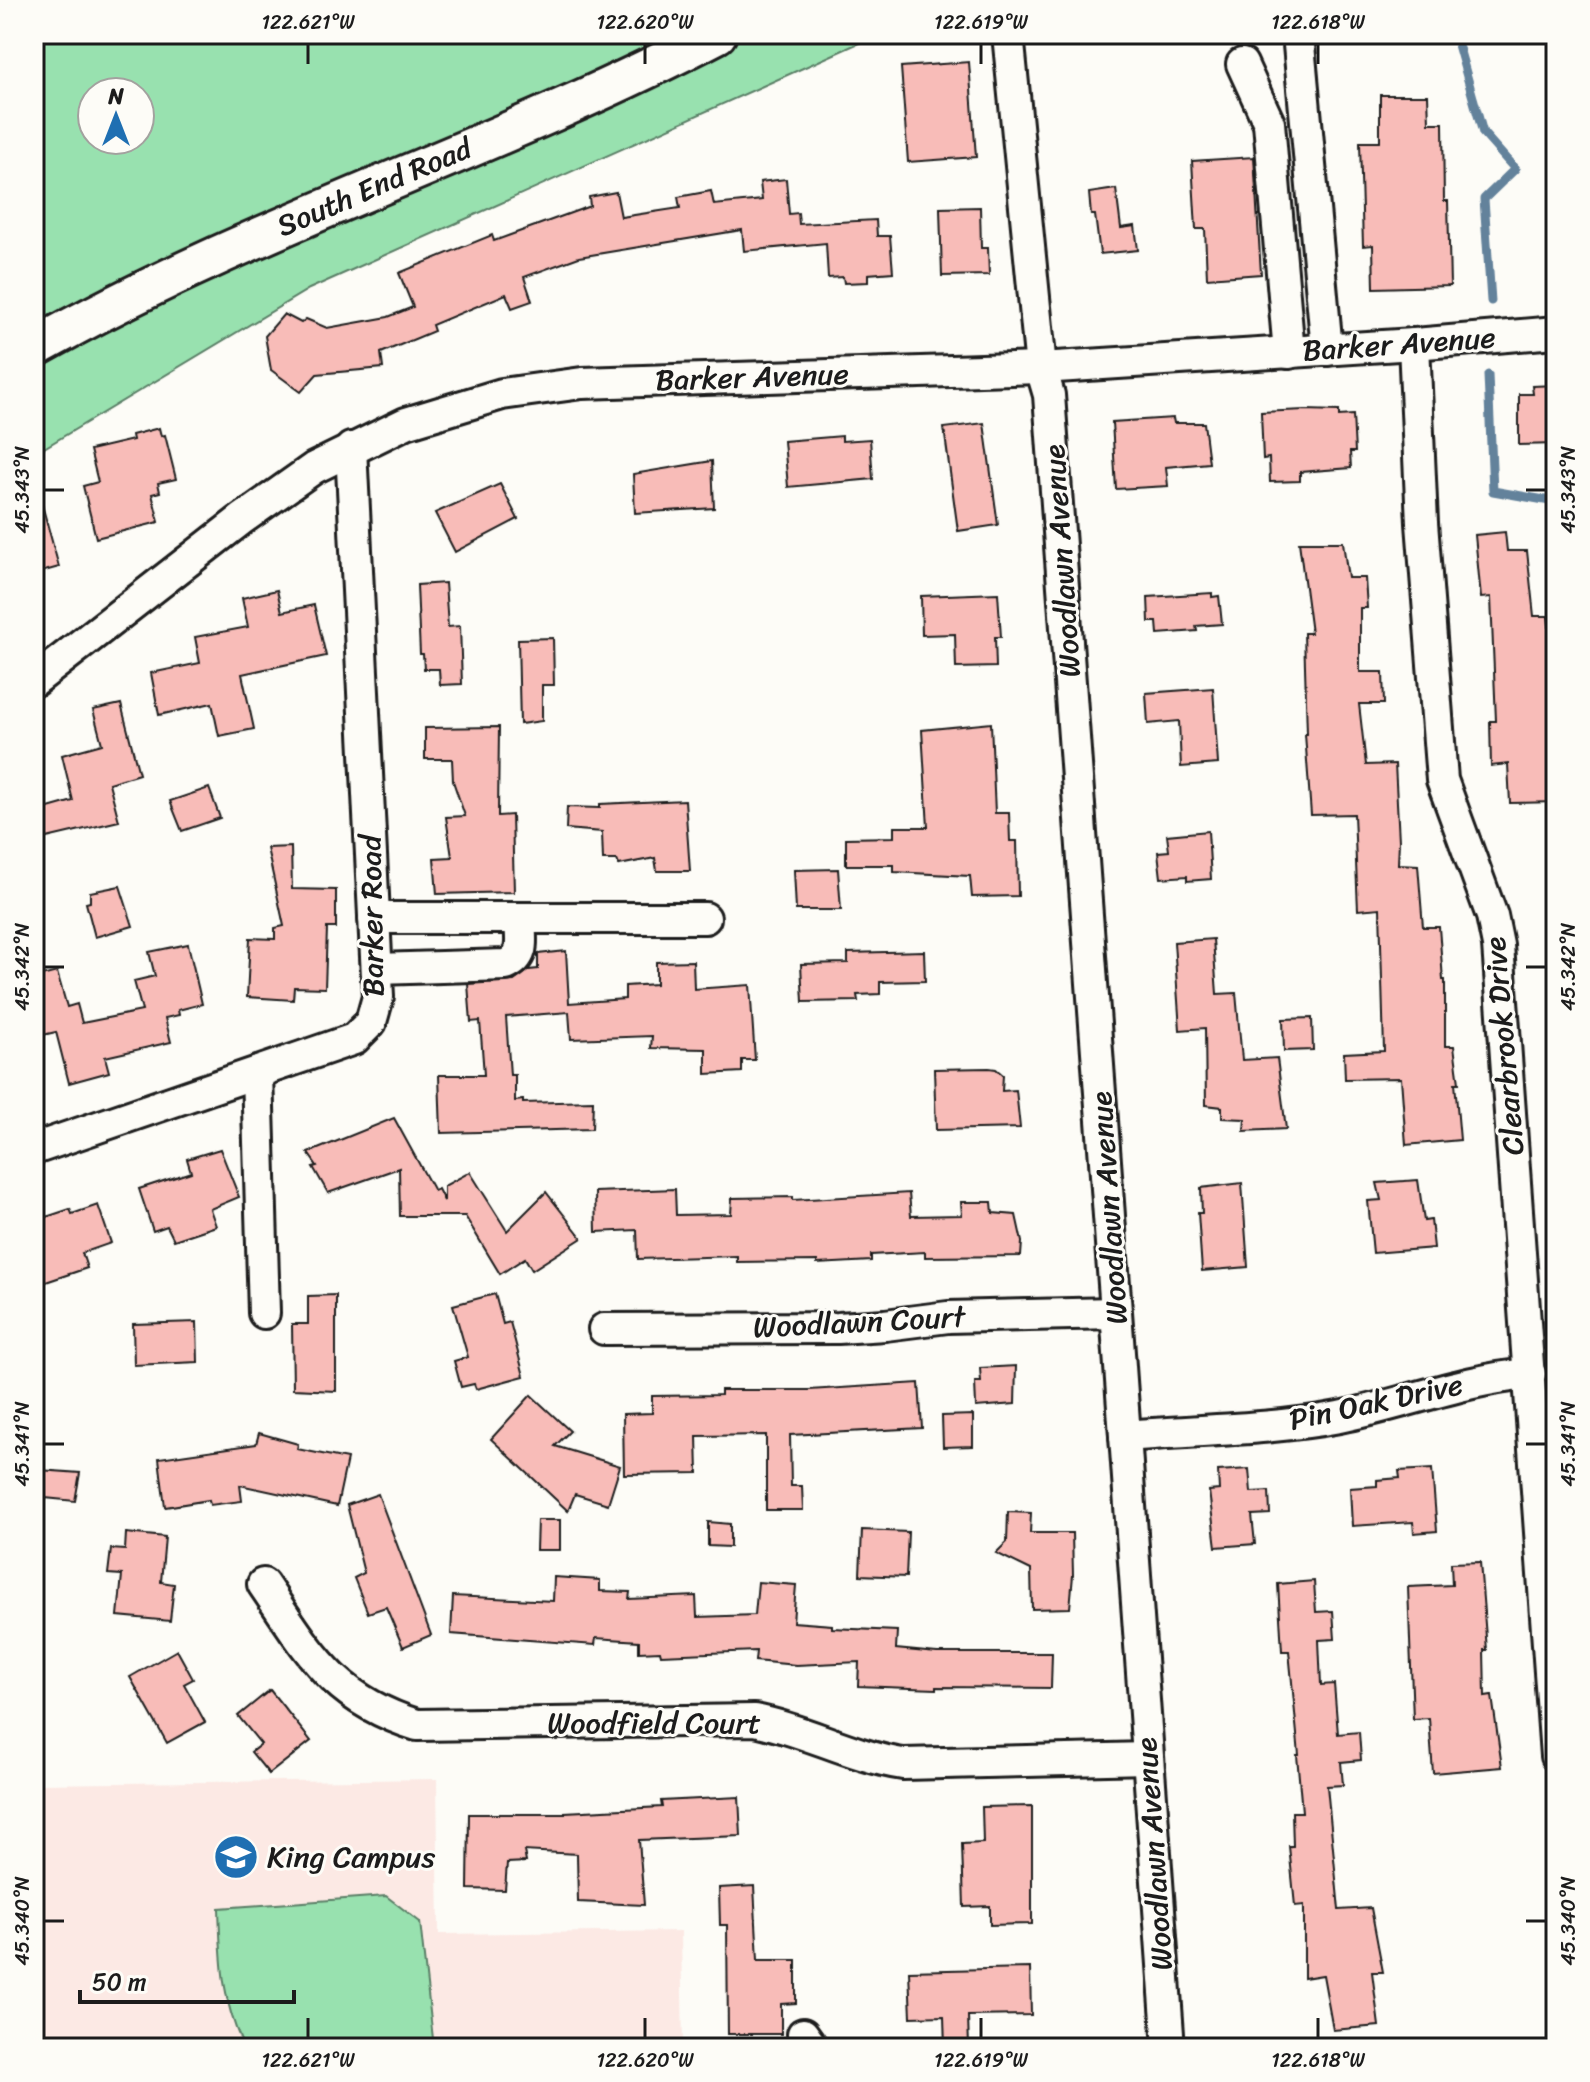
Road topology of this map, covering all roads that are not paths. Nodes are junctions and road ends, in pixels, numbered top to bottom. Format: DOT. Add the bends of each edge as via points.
graph roads {
  1 [pos="717,34"];
  2 [pos="1008,34"];
  3 [pos="1298,34"];
  4 [pos="1242,64"];
  5 [pos="1556,332"];
  6 [pos="1414,344"];
  7 [pos="34,348"];
  8 [pos="1327,350"];
  9 [pos="1289,353"];
  10 [pos="1041,368"];
  11 [pos="351,448"];
  12 [pos="34,681"];
  13 [pos="374,918"];
  14 [pos="520,918"];
  15 [pos="705,918"];
  16 [pos="377,969"];
  17 [pos="257,1073"];
  18 [pos="34,1149"];
  19 [pos="264,1313"];
  20 [pos="1115,1313"];
  21 [pos="604,1329"];
  22 [pos="1530,1374"];
  23 [pos="1125,1436"];
  24 [pos="263,1584"];
  25 [pos="1556,1756"];
  26 [pos="1147,1758"];
  27 [pos="1169,2048"];
  1 -- 7 [label="main road, South End Road" via="184,271"];
  2 -- 10 [label="street, Woodlawn Avenue"];
  3 -- 8 [label="street"];
  4 -- 9 [label="street" via="1269,123"];
  5 -- 6 [label="street, Barker Avenue"];
  6 -- 8 [label="street, Barker Avenue"];
  6 -- 22 [label="street, Clearbrook Drive" via="1440,758 1446,795 1483,887 1498,945"];
  8 -- 9 [label="street, Barker Avenue"];
  9 -- 10 [label="street, Barker Avenue"];
  10 -- 11 [label="street, Barker Avenue" via="559,385 439,411"];
  10 -- 20 [label="street, Woodlawn Avenue" via="1049,395"];
  11 -- 12 [label="street, Barker Avenue" via="242,519"];
  11 -- 13 [label="street, Barker Road"];
  13 -- 14 [label="street"];
  13 -- 16 [label="street, Barker Road"];
  14 -- 15 [label="street"];
  14 -- 16 [label="street" via="520,955 506,965"];
  16 -- 17 [label="street, Barker Road" via="378,997 371,1022 354,1039"];
  17 -- 18 [label="street, Barker Road"];
  17 -- 19 [label="street"];
  20 -- 21 [label="street, Woodlawn Court" via="948,1317 838,1328"];
  20 -- 23 [label="street, Woodlawn Avenue"];
  22 -- 23 [label="street, Pin Oak Drive" via="1475,1381 1315,1421"];
  22 -- 25 [label="street, Clearbrook Drive"];
  23 -- 26 [label="street, Woodlawn Avenue"];
  24 -- 26 [label="street, Woodfield Court" via="332,1679 372,1708 417,1725 755,1720 789,1727 872,1759 903,1764"];
  26 -- 27 [label="street, Woodlawn Avenue"];
}
